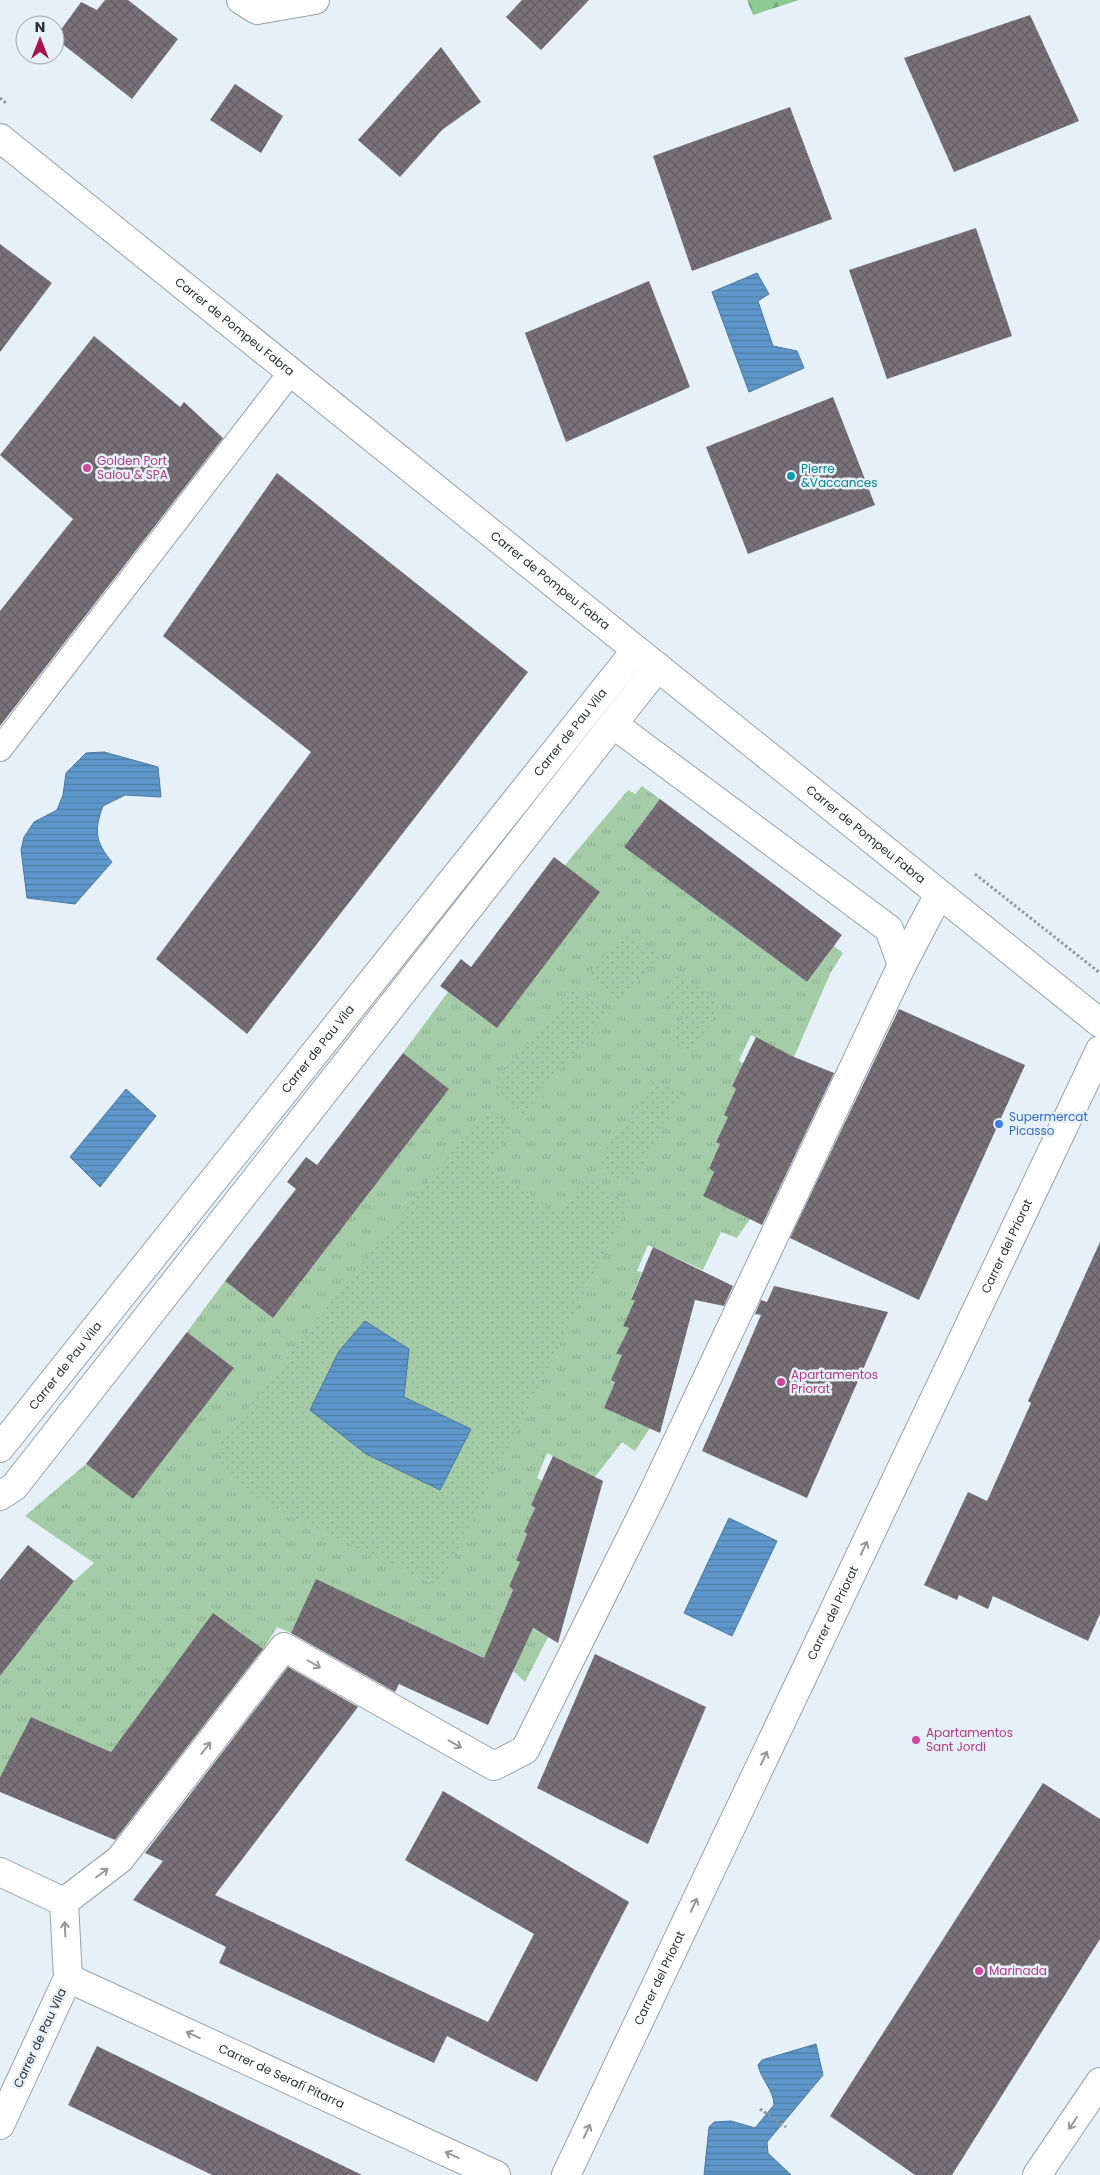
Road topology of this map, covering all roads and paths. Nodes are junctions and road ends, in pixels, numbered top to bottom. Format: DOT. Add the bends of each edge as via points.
graph roads {
  1 [pos="241,0"];
  2 [pos="315,0"];
  3 [pos="0,138"];
  4 [pos="291,372"];
  5 [pos="636,650"];
  6 [pos="658,667"];
  7 [pos="613,724"];
  8 [pos="0,749"];
  9 [pos="939,894"];
  10 [pos="902,965"];
  11 [pos="1100,1023"];
  12 [pos="1100,1050"];
  13 [pos="0,1448"];
  14 [pos="0,1496"];
  15 [pos="0,1872"];
  16 [pos="64,1902"];
  17 [pos="68,1978"];
  18 [pos="1100,2082"];
  19 [pos="760,2109"];
  20 [pos="0,2125"];
  21 [pos="786,2127"];
  22 [pos="496,2175"];
  23 [pos="566,2175"];
  24 [pos="1037,2175"];
  1 -- 2 [label="street" via="257,10"];
  3 -- 4 [label="street, Carrer de Pompeu Fabra"];
  4 -- 5 [label="street, Carrer de Pompeu Fabra"];
  4 -- 8 [label="lane"];
  5 -- 6 [label="street, Carrer de Pompeu Fabra"];
  5 -- 13 [label="street, Carrer de Pau Vila"];
  6 -- 7 [label="street"];
  6 -- 9 [label="street, Carrer de Pompeu Fabra"];
  7 -- 10 [label="street" via="889,929"];
  7 -- 14 [label="street" via="14,1487"];
  9 -- 10 [label="street"];
  9 -- 11 [label="street, Carrer de Pompeu Fabra"];
  16 -- 10 [label="street, one-way" via="120,1859 284,1647 494,1766 525,1750 652,1495"];
  23 -- 12 [label="street, Carrer del Priorat, one-way"];
  15 -- 16 [label="street"];
  17 -- 16 [label="street, one-way"];
  17 -- 20 [label="street, Carrer de Pau Vila"];
  22 -- 17 [label="street, Carrer de Serafí Pitarra, one-way"];
  18 -- 24 [label="street, one-way"];
  19 -- 21 [label="path"];
}
